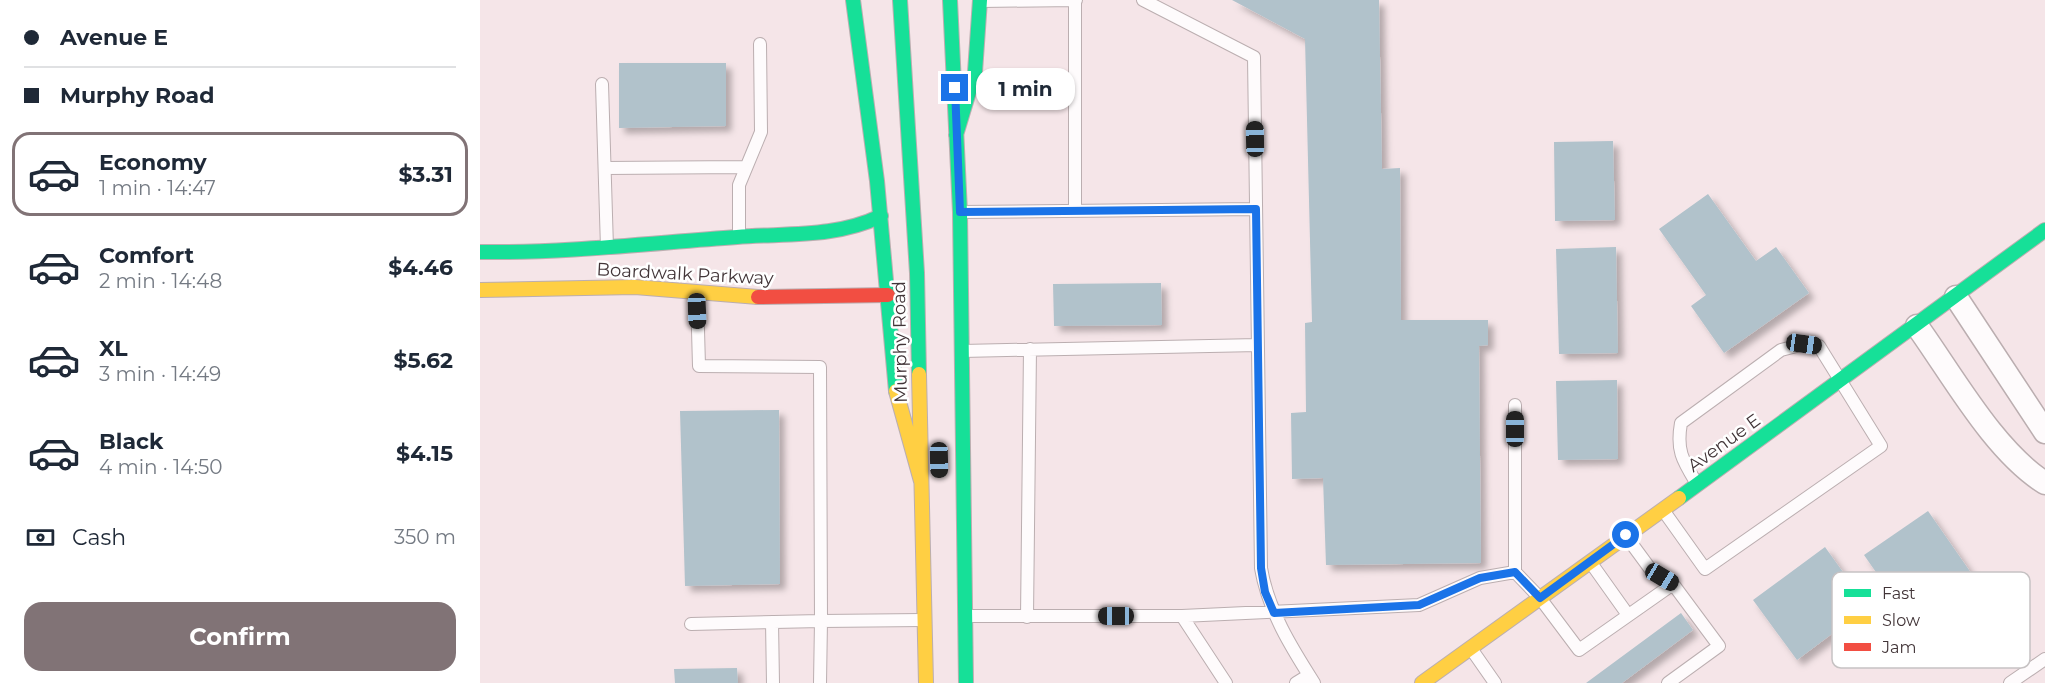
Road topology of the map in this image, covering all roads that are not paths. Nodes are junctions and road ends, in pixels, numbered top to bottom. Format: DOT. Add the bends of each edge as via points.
graph roads {
  1 [pos="853,0"];
  2 [pos="900,0"];
  3 [pos="950,0"];
  4 [pos="980,0"];
  5 [pos="1075,0"];
  6 [pos="1143,0"];
  7 [pos="760,44"];
  8 [pos="603,84"];
  9 [pos="956,135"];
  10 [pos="745,167"];
  11 [pos="605,168"];
  12 [pos="1256,209"];
  13 [pos="1075,211"];
  14 [pos="960,212"];
  15 [pos="881,216"];
  16 [pos="2045,230"];
  17 [pos="738,237"];
  18 [pos="607,249"];
  19 [pos="480,252"];
  20 [pos="480,290"];
  21 [pos="697,292"];
  22 [pos="888,295"];
  23 [pos="1956,297"];
  24 [pos="1917,326"];
  25 [pos="1258,345"];
  26 [pos="1030,350"];
  27 [pos="961,351"];
  28 [pos="1840,382"];
  29 [pos="918,395"];
  30 [pos="1515,405"];
  31 [pos="934,430"];
  32 [pos="2045,432"];
  33 [pos="921,481"];
  34 [pos="2045,483"];
  35 [pos="1697,484"];
  36 [pos="1662,509"];
  37 [pos="1626,535"];
  38 [pos="1590,562"];
  39 [pos="1515,572"];
  40 [pos="1673,584"];
  41 [pos="948,595"];
  42 [pos="1540,598"];
  43 [pos="1274,613"];
  44 [pos="1628,615"];
  45 [pos="966,616"];
  46 [pos="1182,616"];
  47 [pos="1028,617"];
  48 [pos="924,620"];
  49 [pos="820,621"];
  50 [pos="772,622"];
  51 [pos="691,624"];
  52 [pos="1471,648"];
  53 [pos="2045,659"];
  54 [pos="1312,679"];
  55 [pos="773,683"];
  56 [pos="820,683"];
  57 [pos="926,683"];
  58 [pos="966,683"];
  59 [pos="1226,683"];
  60 [pos="1296,683"];
  61 [pos="1422,683"];
  62 [pos="1496,683"];
  63 [pos="1668,683"];
  64 [pos="2010,683"];
  1 -- 15 [label="main road"];
  2 -- 29 [label="main road, Murphy Road" via="917,273"];
  3 -- 9 [label="main road"];
  4 -- 5 [label="lane"];
  4 -- 9 [label="main road" via="975,72"];
  5 -- 13 [label="lane"];
  6 -- 12 [label="lane" via="1254,57"];
  7 -- 10 [label="lane" via="761,132"];
  8 -- 11 [label="lane"];
  9 -- 14 [label="main road"];
  10 -- 11 [label="lane"];
  10 -- 17 [label="lane" via="739,185"];
  11 -- 18 [label="lane"];
  12 -- 13 [label="lane"];
  12 -- 25 [label="lane"];
  13 -- 14 [label="lane"];
  14 -- 27 [label="main road"];
  15 -- 17 [label="main road, Boardwalk Parkway" via="841,232"];
  15 -- 22 [label="main road"];
  16 -- 23 [label="main road, Avenue E"];
  17 -- 18 [label="main road, Boardwalk Parkway"];
  18 -- 19 [label="main road, Boardwalk Parkway"];
  20 -- 21 [label="main road, Boardwalk Parkway" via="635,287"];
  21 -- 22 [label="main road, Boardwalk Parkway" via="745,297"];
  21 -- 49 [label="lane" via="699,366 820,367"];
  22 -- 33 [label="main road" via="897,401"];
  23 -- 24 [label="main road, Avenue E"];
  23 -- 32 [label="street"];
  24 -- 28 [label="main road, Avenue E"];
  24 -- 34 [label="street" via="2001,444 2028,473"];
  25 -- 26 [label="lane"];
  25 -- 43 [label="lane" via="1261,568"];
  26 -- 27 [label="lane"];
  26 -- 47 [label="lane"];
  27 -- 45 [label="main road"];
  28 -- 35 [label="main road, Avenue E"];
  28 -- 35 [label="lane" via="1819,346 1804,344 1781,350 1681,423 1681,457"];
  28 -- 36 [label="lane" via="1881,446 1704,569"];
  29 -- 31 [label="main road"];
  29 -- 33 [label="main road, Murphy Road"];
  30 -- 39 [label="lane"];
  33 -- 48 [label="main road, Murphy Road"];
  35 -- 36 [label="main road, Avenue E"];
  36 -- 37 [label="main road, Avenue E"];
  37 -- 38 [label="main road, Avenue E"];
  37 -- 40 [label="lane" via="1651,570"];
  38 -- 42 [label="main road, Avenue E"];
  38 -- 44 [label="lane"];
  39 -- 42 [label="lane"];
  39 -- 43 [label="lane" via="1480,578 1419,605"];
  40 -- 44 [label="lane"];
  40 -- 63 [label="lane" via="1719,646"];
  41 -- 45 [label="main road"];
  42 -- 44 [label="lane" via="1579,650"];
  42 -- 52 [label="main road, Avenue E"];
  43 -- 46 [label="lane"];
  43 -- 54 [label="lane"];
  45 -- 47 [label="lane"];
  45 -- 58 [label="main road"];
  46 -- 47 [label="lane"];
  46 -- 59 [label="lane"];
  48 -- 49 [label="lane"];
  48 -- 57 [label="main road, Murphy Road"];
  49 -- 50 [label="lane"];
  49 -- 56 [label="lane"];
  50 -- 51 [label="lane"];
  50 -- 55 [label="lane"];
  52 -- 61 [label="main road, Avenue E"];
  52 -- 62 [label="lane"];
  53 -- 64 [label="lane"];
  54 -- 60 [label="lane"];
}
